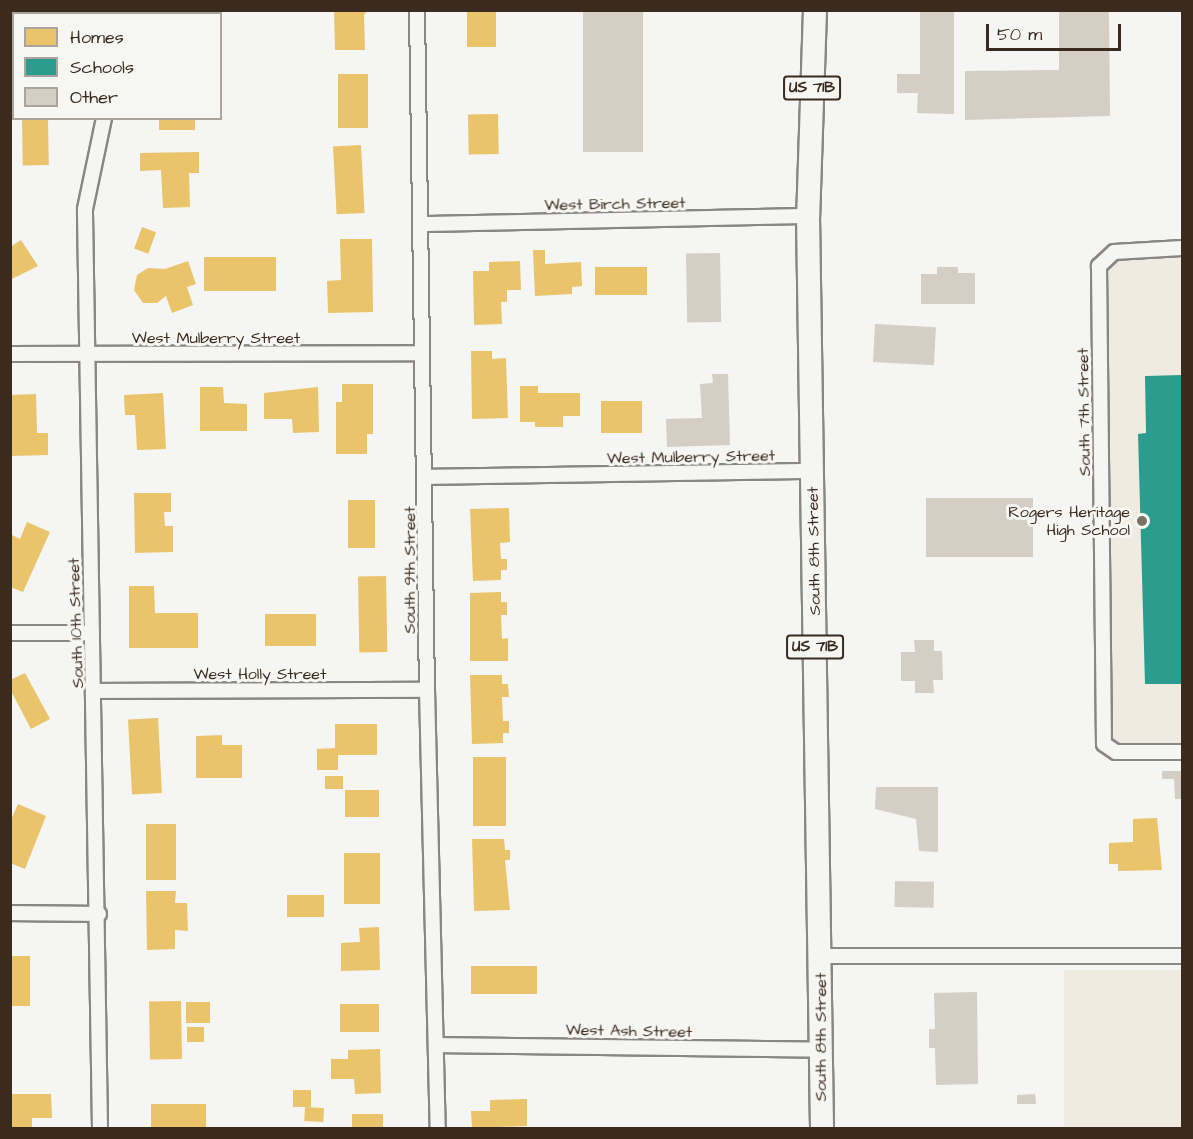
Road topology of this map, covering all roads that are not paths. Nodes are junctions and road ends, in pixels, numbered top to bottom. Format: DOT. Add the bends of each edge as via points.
graph roads {
  1 [pos="417,10"];
  2 [pos="815,10"];
  3 [pos="104,120"];
  4 [pos="808,216"];
  5 [pos="423,224"];
  6 [pos="1182,248"];
  7 [pos="422,353"];
  8 [pos="10,354"];
  9 [pos="86,355"];
  10 [pos="812,471"];
  11 [pos="427,477"];
  12 [pos="10,633"];
  13 [pos="92,633"];
  14 [pos="427,690"];
  15 [pos="94,691"];
  16 [pos="1182,752"];
  17 [pos="10,913"];
  18 [pos="99,914"];
  19 [pos="821,956"];
  20 [pos="1182,956"];
  21 [pos="438,1046"];
  22 [pos="820,1050"];
  23 [pos="100,1128"];
  24 [pos="438,1128"];
  25 [pos="822,1128"];
  1 -- 5 [label="street, South 9th Street"];
  2 -- 4 [label="main road, South 8th Street / US 71B"];
  3 -- 9 [label="street, South 10th Street" via="85,209"];
  4 -- 5 [label="street, West Birch Street"];
  4 -- 10 [label="main road, South 8th Street / US 71B"];
  5 -- 7 [label="street, South 9th Street"];
  6 -- 16 [label="street, South 7th Street" via="1114,252 1099,266 1104,744 1116,752"];
  7 -- 9 [label="street, West Mulberry Street"];
  7 -- 11 [label="street, South 9th Street"];
  8 -- 9 [label="street, West Mulberry Street"];
  9 -- 13 [label="street, South 10th Street"];
  10 -- 11 [label="street, West Mulberry Street"];
  10 -- 19 [label="main road, South 8th Street / US 71B"];
  11 -- 14 [label="street, South 9th Street"];
  12 -- 13 [label="street"];
  13 -- 15 [label="street, South 10th Street"];
  14 -- 15 [label="street, West Holly Street"];
  14 -- 21 [label="street, South 9th Street"];
  15 -- 18 [label="street, South 10th Street"];
  17 -- 18 [label="street"];
  18 -- 23 [label="street, South 10th Street"];
  19 -- 20 [label="street"];
  19 -- 22 [label="main road, South 8th Street / US 71B"];
  21 -- 22 [label="street, West Ash Street"];
  21 -- 24 [label="street, South 9th Street"];
  22 -- 25 [label="main road, South 8th Street / US 71B"];
}
